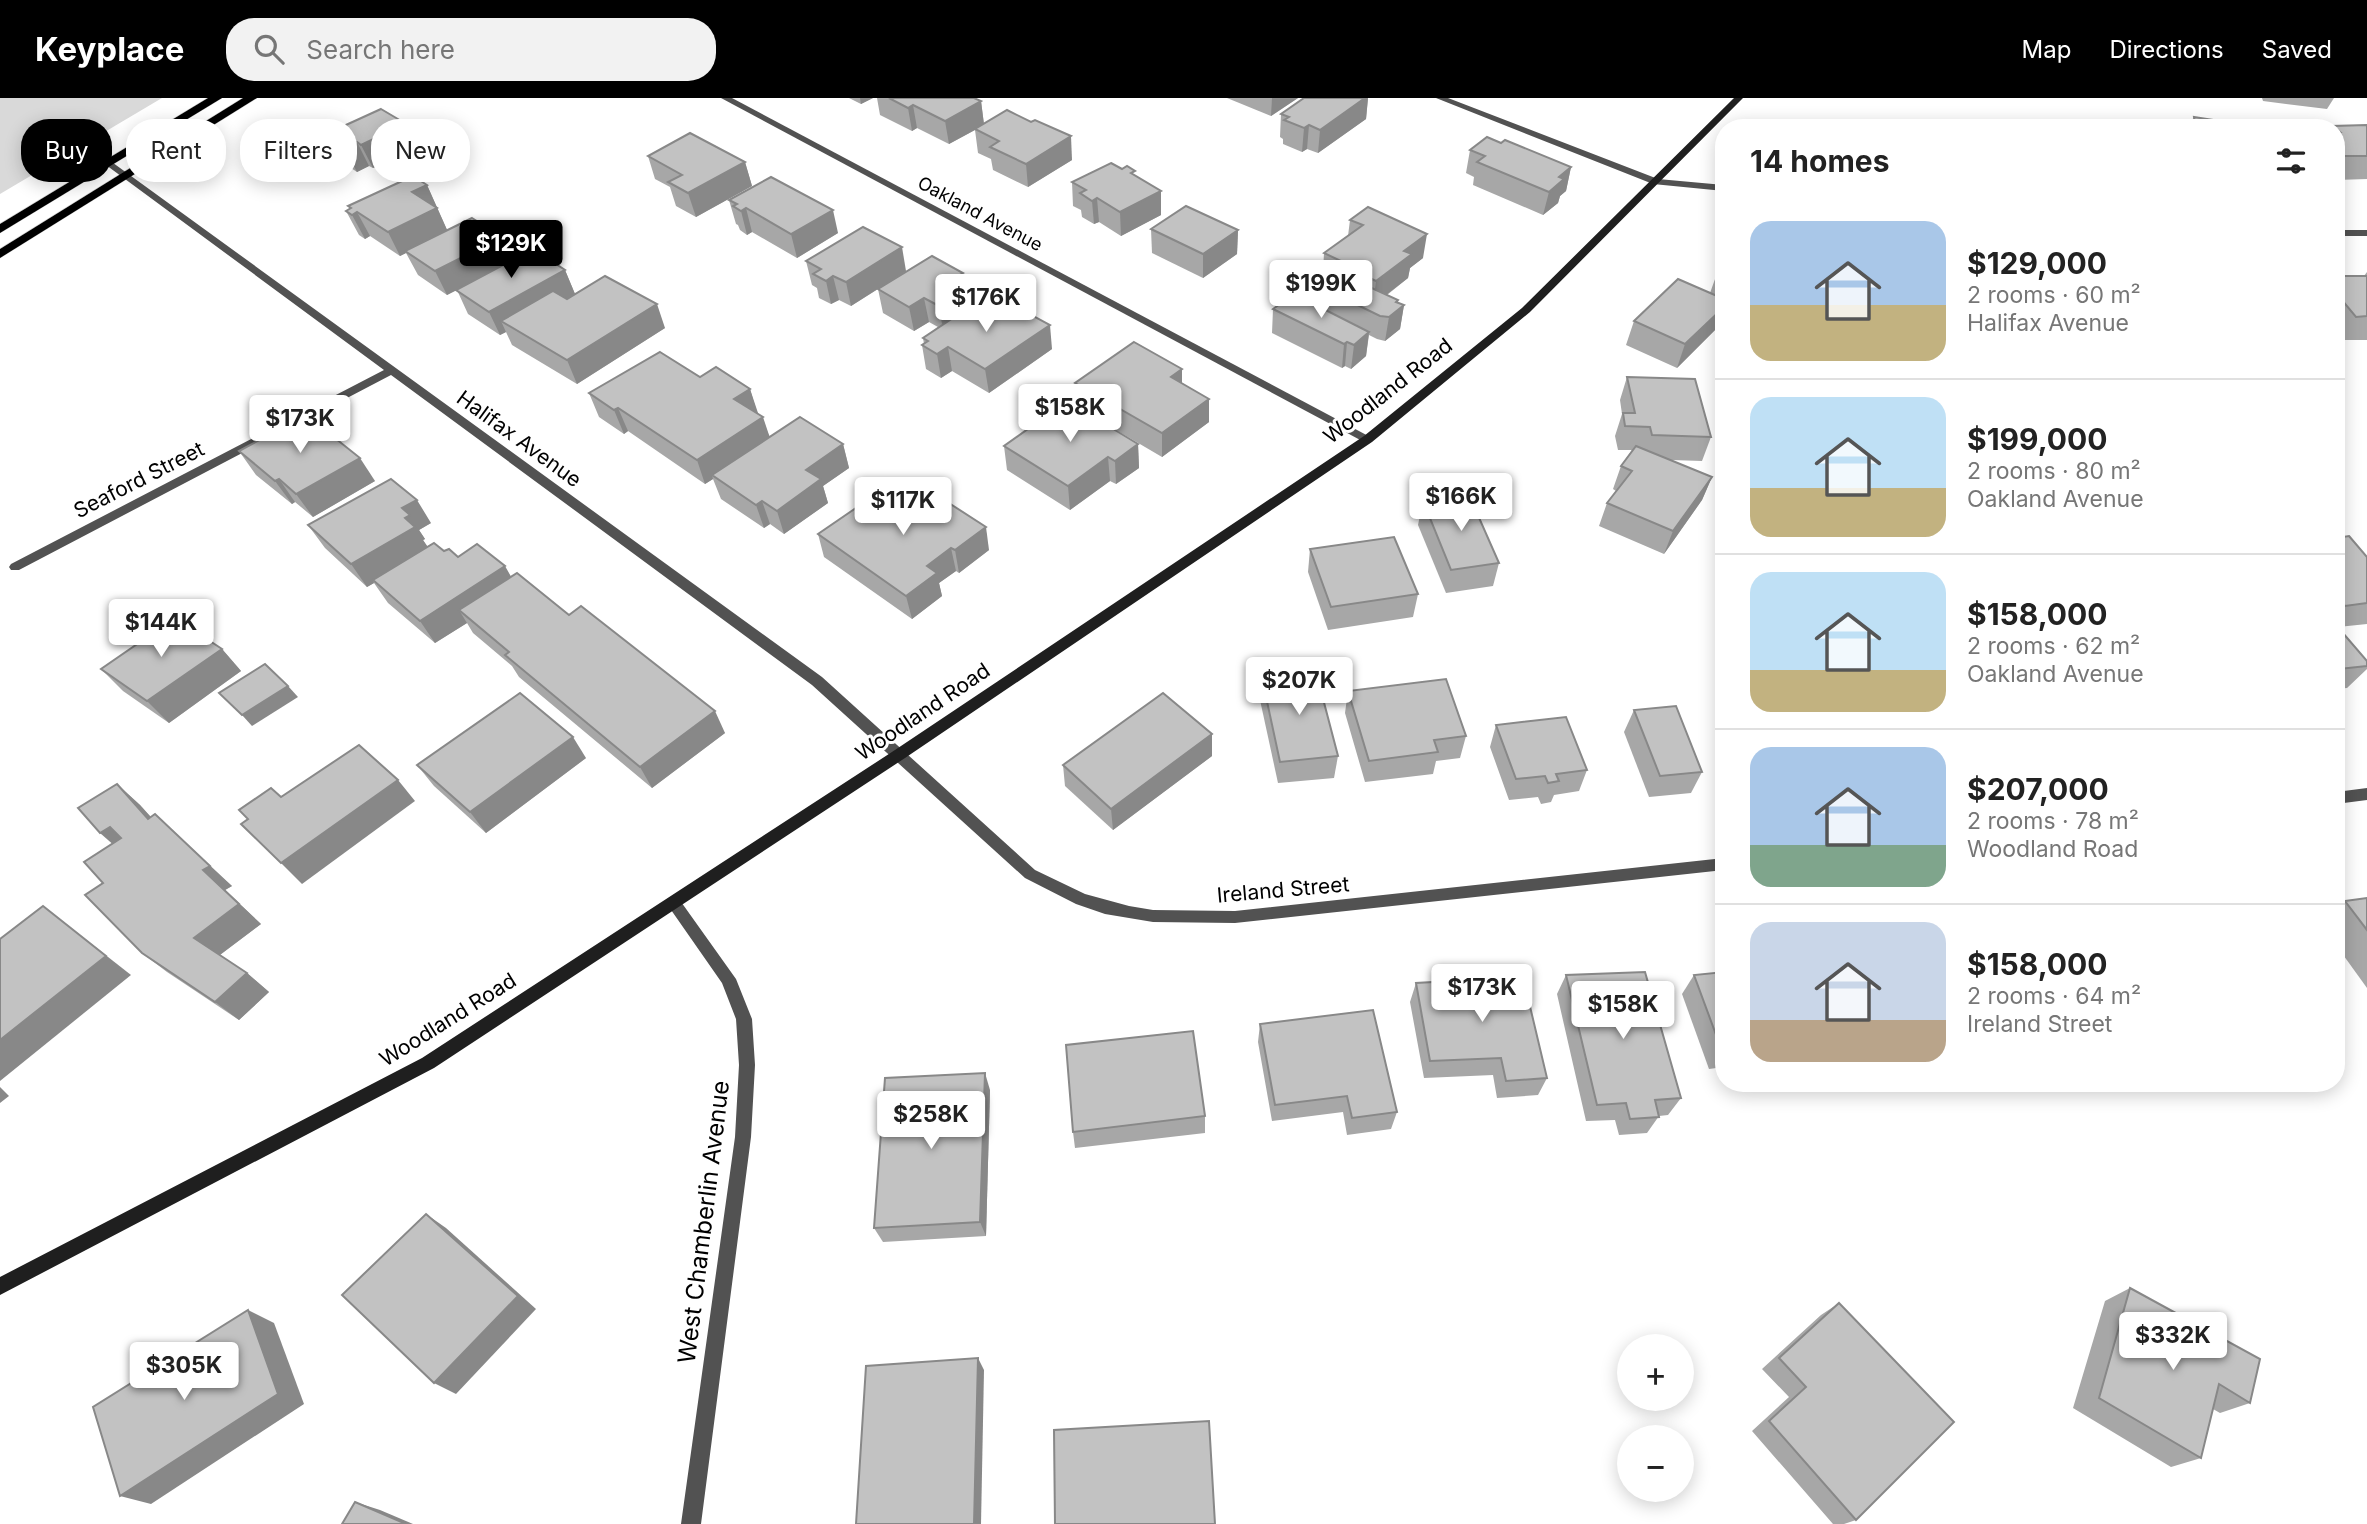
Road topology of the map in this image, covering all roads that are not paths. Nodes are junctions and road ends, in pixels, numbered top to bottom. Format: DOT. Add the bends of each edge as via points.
graph roads {
  1 [pos="216,98"];
  2 [pos="251,98"];
  3 [pos="725,98"];
  4 [pos="1440,98"];
  5 [pos="1739,98"];
  6 [pos="217,119"];
  7 [pos="1718,119"];
  8 [pos="1715,122"];
  9 [pos="112,161"];
  10 [pos="112,165"];
  11 [pos="126,176"];
  12 [pos="78,182"];
  13 [pos="134,182"];
  14 [pos="1656,182"];
  15 [pos="1715,187"];
  16 [pos="0,229"];
  17 [pos="2345,233"];
  18 [pos="2367,233"];
  19 [pos="0,254"];
  20 [pos="392,370"];
  21 [pos="1368,439"];
  22 [pos="15,567"];
  23 [pos="900,754"];
  24 [pos="2367,794"];
  25 [pos="2345,797"];
  26 [pos="1715,865"];
  27 [pos="674,902"];
  28 [pos="55,1256"];
  29 [pos="0,1276"];
  30 [pos="0,1286"];
  31 [pos="691,1524"];
  1 -- 9 [label="main road"];
  2 -- 6 [label="main road"];
  3 -- 21 [label="street, Oakland Avenue"];
  4 -- 14 [label="street"];
  5 -- 7 [label="main road, Woodland Road"];
  8 -- 14 [label="main road, Woodland Road"];
  10 -- 11 [label="street, Halifax Avenue"];
  11 -- 19 [label="main road"];
  12 -- 16 [label="main road"];
  13 -- 20 [label="street, Halifax Avenue"];
  14 -- 15 [label="street"];
  14 -- 21 [label="main road, Woodland Road" via="1527,310"];
  17 -- 18 [label="street"];
  20 -- 22 [label="street, Seaford Street"];
  20 -- 23 [label="street, Halifax Avenue" via="817,681"];
  21 -- 23 [label="main road, Woodland Road"];
  23 -- 26 [label="street, Ireland Street" via="1030,874 1097,907 1129,914 1235,917"];
  23 -- 27 [label="main road, Woodland Road"];
  24 -- 25 [label="street"];
  27 -- 28 [label="main road, Woodland Road" via="428,1063"];
  27 -- 31 [label="street, West Chamberlin Avenue" via="728,979 744,1019 747,1065 743,1137"];
  28 -- 29 [label="main road, Woodland Road"];
  28 -- 30 [label="main road, Woodland Road"];
}
